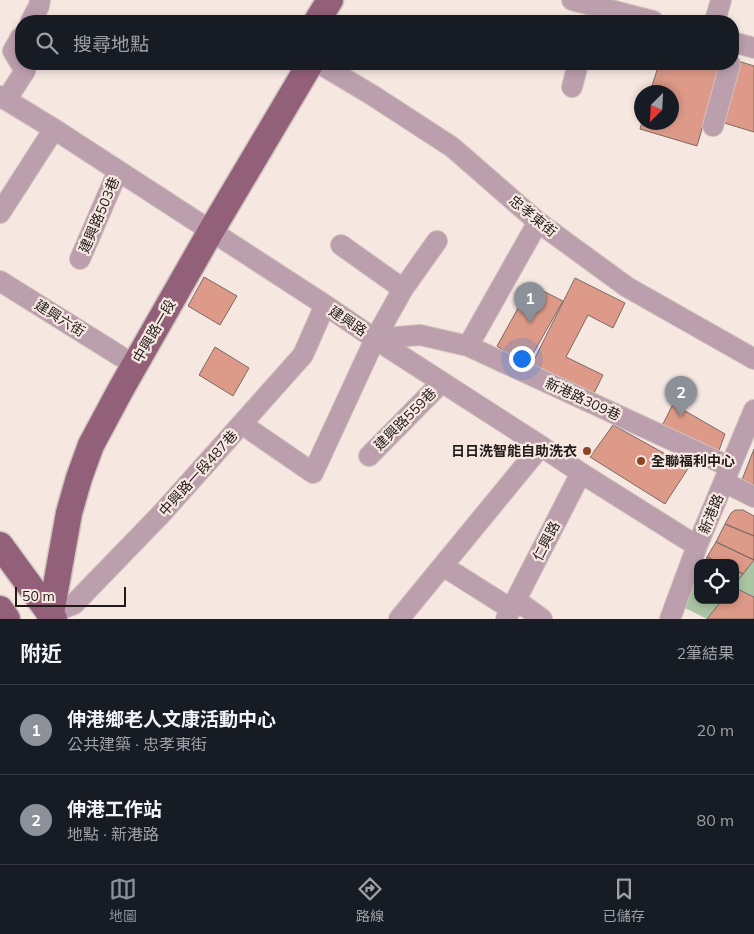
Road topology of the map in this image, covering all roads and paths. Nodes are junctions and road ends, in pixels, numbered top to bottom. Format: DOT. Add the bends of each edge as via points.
graph roads {
  1 [pos="40,0"];
  2 [pos="330,0"];
  3 [pos="348,0"];
  4 [pos="572,0"];
  5 [pos="721,0"];
  6 [pos="591,13"];
  7 [pos="35,15"];
  8 [pos="321,15"];
  9 [pos="339,15"];
  10 [pos="606,15"];
  11 [pos="717,15"];
  12 [pos="24,70"];
  13 [pos="288,70"];
  14 [pos="306,70"];
  15 [pos="330,70"];
  16 [pos="576,70"];
  17 [pos="728,70"];
  18 [pos="572,87"];
  19 [pos="3,98"];
  20 [pos="713,126"];
  21 [pos="54,130"];
  22 [pos="118,171"];
  23 [pos="0,213"];
  24 [pos="538,222"];
  25 [pos="204,227"];
  26 [pos="436,241"];
  27 [pos="341,245"];
  28 [pos="80,259"];
  29 [pos="0,281"];
  30 [pos="402,289"];
  31 [pos="325,305"];
  32 [pos="375,339"];
  33 [pos="468,346"];
  34 [pos="120,356"];
  35 [pos="754,359"];
  36 [pos="442,382"];
  37 [pos="754,410"];
  38 [pos="252,431"];
  39 [pos="541,446"];
  40 [pos="369,456"];
  41 [pos="581,473"];
  42 [pos="727,474"];
  43 [pos="754,497"];
  44 [pos="0,546"];
  45 [pos="697,546"];
  46 [pos="443,566"];
  47 [pos="0,609"];
  48 [pos="511,609"];
  49 [pos="45,614"];
  50 [pos="674,618"];
  51 [pos="7,619"];
  52 [pos="399,619"];
  53 [pos="542,619"];
  1 -- 7 [label="street"];
  2 -- 8 [label="main road"];
  3 -- 9 [label="main road"];
  4 -- 6 [label="street"];
  5 -- 11 [label="street"];
  6 -- 10 [label="street"];
  12 -- 19 [label="street"];
  13 -- 25 [label="main road, 中興路一段"];
  14 -- 25 [label="main road, 中興路一段"];
  15 -- 24 [label="street, 忠孝東街" via="452,146"];
  16 -- 18 [label="street"];
  17 -- 20 [label="street"];
  19 -- 21 [label="street, 建興路"];
  21 -- 22 [label="street, 建興路"];
  21 -- 23 [label="street"];
  22 -- 25 [label="street, 建興路"];
  22 -- 28 [label="street, 建興路503巷"];
  24 -- 33 [label="street"];
  24 -- 35 [label="street, 忠孝東街" via="627,287"];
  25 -- 31 [label="street, 建興路"];
  25 -- 34 [label="main road, 中興路一段"];
  25 -- 49 [label="main road, 中興路一段" via="91,445 69,513"];
  26 -- 30 [label="street"];
  27 -- 30 [label="street"];
  29 -- 34 [label="street, 建興六街"];
  30 -- 32 [label="street"];
  31 -- 32 [label="street, 建興路"];
  31 -- 49 [label="street, 中興路一段487巷" via="303,355 164,512 74,604"];
  32 -- 33 [label="street, 新港路309巷" via="420,335"];
  32 -- 36 [label="street, 建興路"];
  32 -- 38 [label="street" via="313,473"];
  33 -- 42 [label="street, 新港路309巷"];
  34 -- 49 [label="main road, 中興路一段" via="91,408 58,487 48,536"];
  36 -- 39 [label="street, 建興路"];
  36 -- 40 [label="street, 建興路559巷"];
  37 -- 42 [label="street, 新港路"];
  39 -- 41 [label="street, 建興路"];
  39 -- 46 [label="street"];
  41 -- 45 [label="street, 建興路"];
  41 -- 48 [label="street, 仁興路"];
  42 -- 43 [label="street, 新港路309巷"];
  42 -- 45 [label="street, 新港路"];
  44 -- 49 [label="main road"];
  45 -- 50 [label="street, 新港路"];
  46 -- 48 [label="street"];
  46 -- 52 [label="street"];
  47 -- 51 [label="main road"];
  48 -- 53 [label="street"];
}
